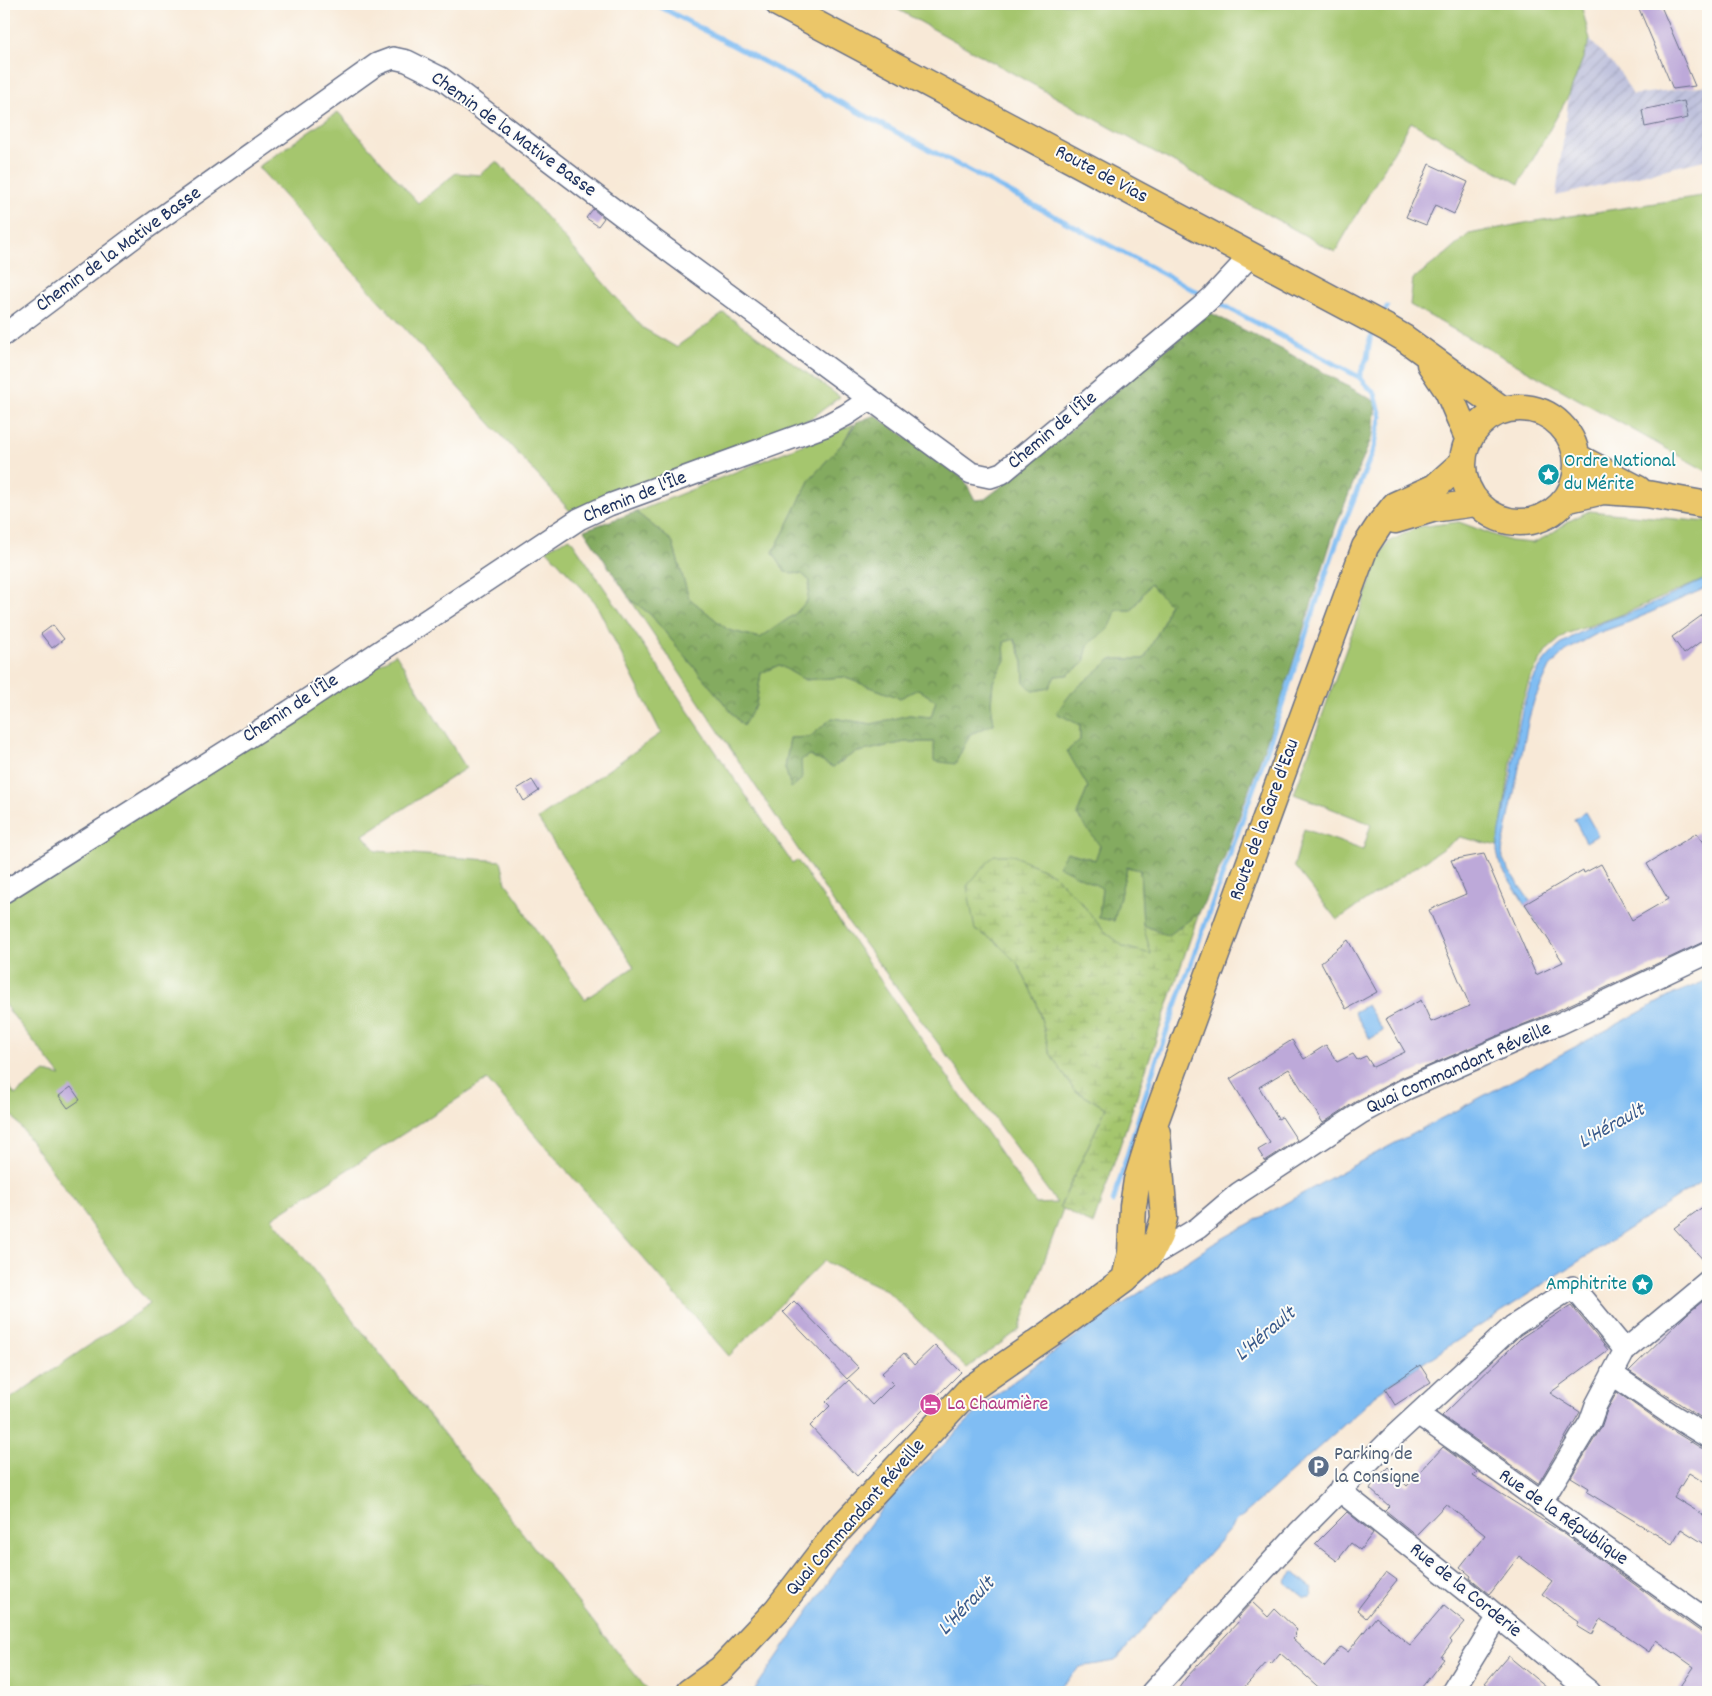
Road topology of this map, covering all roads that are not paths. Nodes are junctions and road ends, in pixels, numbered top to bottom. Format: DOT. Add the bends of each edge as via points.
graph roads {
  1 [pos="779,4"];
  2 [pos="1251,255"];
  3 [pos="4,335"];
  4 [pos="1422,351"];
  5 [pos="870,399"];
  6 [pos="1502,410"];
  7 [pos="1465,450"];
  8 [pos="1577,457"];
  9 [pos="1647,494"];
  10 [pos="1564,500"];
  11 [pos="1476,503"];
  12 [pos="1708,505"];
  13 [pos="1380,524"];
  14 [pos="4,892"];
  15 [pos="1708,953"];
  16 [pos="1156,1119"];
  17 [pos="1133,1206"];
  18 [pos="1155,1251"];
  19 [pos="1124,1279"];
  20 [pos="1708,1281"];
  21 [pos="1625,1350"];
  22 [pos="1612,1374"];
  23 [pos="1418,1414"];
  24 [pos="1708,1437"];
  25 [pos="1339,1490"];
  26 [pos="1541,1503"];
  27 [pos="1498,1617"];
  28 [pos="1708,1621"];
  29 [pos="689,1692"];
  30 [pos="1152,1692"];
  31 [pos="1452,1692"];
  32 [pos="1590,1692"];
  1 -- 2 [label="main road, Route de Vias"];
  2 -- 4 [label="main road, Route de Vias" via="1387,328"];
  2 -- 5 [label="street, Chemin de l'Île" via="1207,302 1002,473 990,477 971,473"];
  3 -- 5 [label="street, Chemin de la Mative Basse" via="193,195 377,64 393,58 407,61 441,78"];
  4 -- 6 [label="main road, Route de Vias"];
  4 -- 7 [label="main road, Route de Vias" via="1448,391"];
  5 -- 14 [label="street, Chemin de l'Île" via="825,426 579,518 290,711"];
  6 -- 7 [label="main road" via="1482,422"];
  6 -- 8 [label="main road" via="1534,410 1549,416 1571,439"];
  7 -- 11 [label="main road" via="1463,475"];
  7 -- 13 [label="main road, Route de la Gare d'Eau" via="1435,487 1395,505"];
  8 -- 9 [label="main road"];
  8 -- 10 [label="main road" via="1575,479"];
  9 -- 10 [label="main road" via="1603,491"];
  9 -- 12 [label="main road"];
  10 -- 11 [label="main road" via="1544,517 1518,522 1492,515"];
  11 -- 13 [label="main road" via="1432,509"];
  13 -- 16 [label="main road, Route de la Gare d'Eau" via="1365,547"];
  15 -- 18 [label="street, Quai Commandant Réveille" via="1558,1024 1406,1089 1361,1113 1239,1193 1198,1228"];
  16 -- 17 [label="main road, Route de la Gare d'Eau" via="1137,1180"];
  16 -- 18 [label="main road, Route de la Gare d'Eau" via="1164,1218"];
  17 -- 18 [label="street" via="1140,1229"];
  17 -- 19 [label="main road, Route de la Gare d'Eau" via="1131,1253"];
  18 -- 19 [label="main road"];
  19 -- 29 [label="main road, Quai Commandant Réveille" via="970,1390 837,1532 777,1610 721,1669"];
  20 -- 21 [label="street"];
  21 -- 22 [label="street"];
  21 -- 23 [label="street" via="1573,1287 1513,1326"];
  22 -- 24 [label="street"];
  22 -- 26 [label="street" via="1590,1422"];
  23 -- 25 [label="street"];
  23 -- 26 [label="street, Rue de la République"];
  25 -- 27 [label="street, Rue de la Corderie"];
  25 -- 30 [label="street"];
  26 -- 28 [label="street, Rue de la République"];
  27 -- 31 [label="street"];
  27 -- 32 [label="street, Rue de la Corderie"];
}
